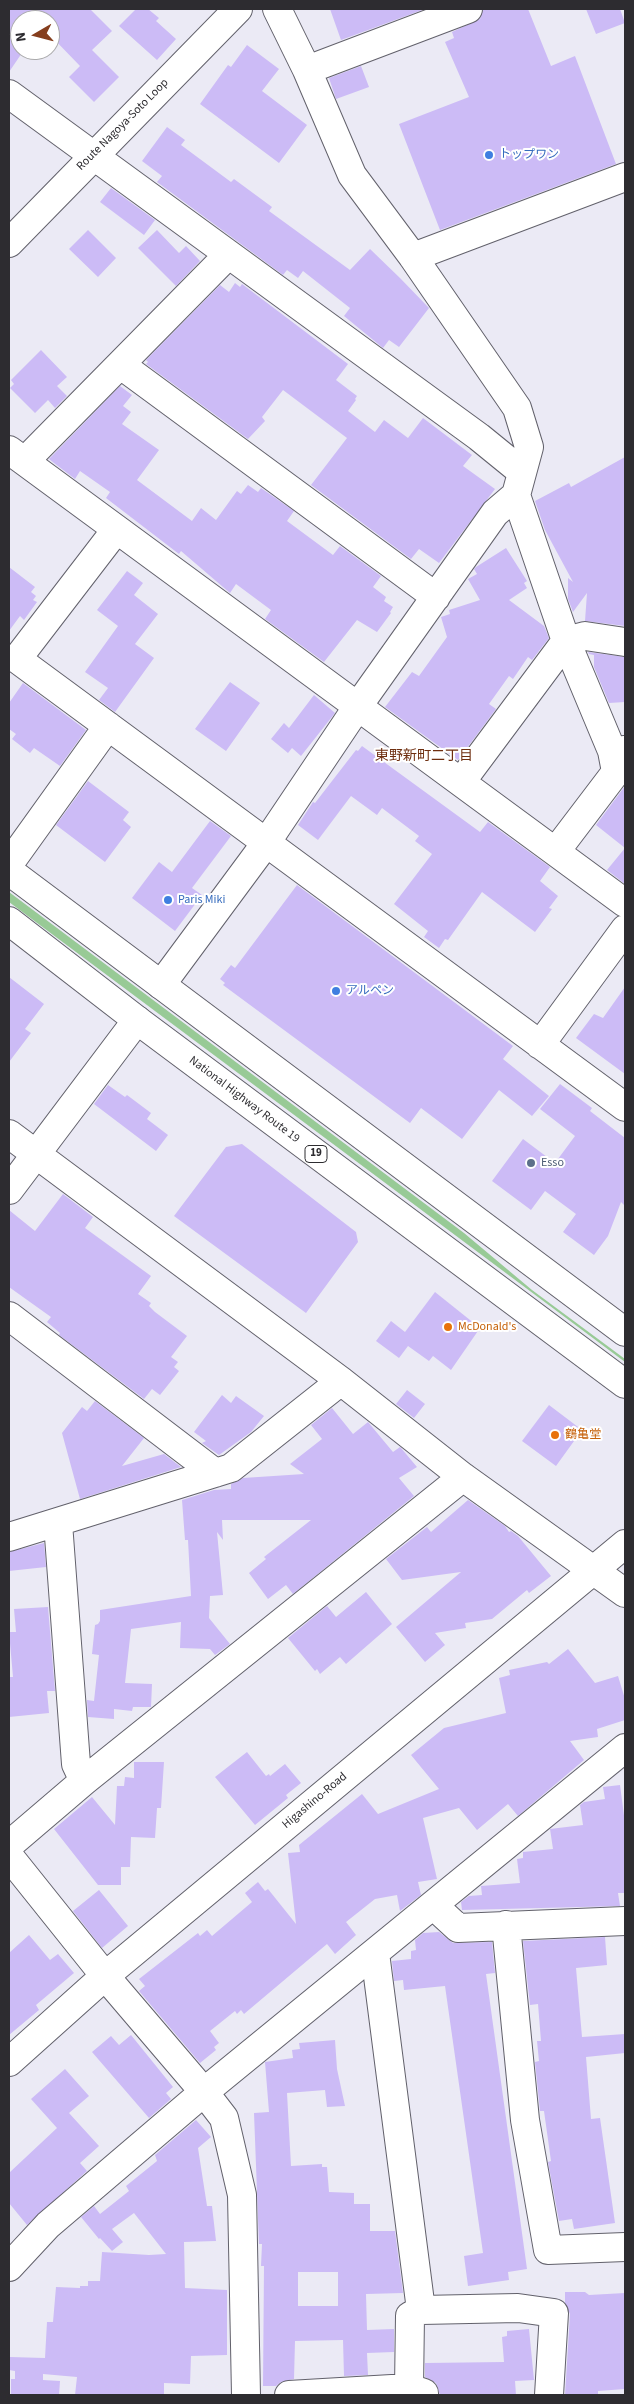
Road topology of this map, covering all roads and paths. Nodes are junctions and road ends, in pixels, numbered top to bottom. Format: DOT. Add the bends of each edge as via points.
graph roads {
  1 [pos="237,9"];
  2 [pos="277,9"];
  3 [pos="468,9"];
  4 [pos="307,70"];
  5 [pos="9,94"];
  6 [pos="93,155"];
  7 [pos="625,177"];
  8 [pos="9,243"];
  9 [pos="228,255"];
  10 [pos="413,257"];
  11 [pos="121,365"];
  12 [pos="17,455"];
  13 [pos="519,484"];
  14 [pos="116,530"];
  15 [pos="436,597"];
  16 [pos="566,641"];
  17 [pos="625,642"];
  18 [pos="358,706"];
  19 [pos="108,726"];
  20 [pos="618,750"];
  21 [pos="461,782"];
  22 [pos="266,843"];
  23 [pos="556,852"];
  24 [pos="9,864"];
  25 [pos="9,871"];
  26 [pos="625,903"];
  27 [pos="9,921"];
  28 [pos="625,930"];
  29 [pos="161,985"];
  30 [pos="137,1020"];
  31 [pos="540,1045"];
  32 [pos="625,1107"];
  33 [pos="9,1134"];
  34 [pos="36,1154"];
  35 [pos="9,1190"];
  36 [pos="9,1316"];
  37 [pos="625,1332"];
  38 [pos="341,1381"];
  39 [pos="625,1384"];
  40 [pos="215,1473"];
  41 [pos="463,1477"];
  42 [pos="58,1523"];
  43 [pos="9,1537"];
  44 [pos="625,1544"];
  45 [pos="593,1569"];
  46 [pos="625,1593"];
  47 [pos="620,1761"];
  48 [pos="84,1781"];
  49 [pos="9,1845"];
  50 [pos="9,1856"];
  51 [pos="433,1905"];
  52 [pos="625,1921"];
  53 [pos="506,1925"];
  54 [pos="375,1953"];
  55 [pos="105,1976"];
  56 [pos="9,2062"];
  57 [pos="204,2092"];
  58 [pos="625,2247"];
  59 [pos="9,2267"];
  60 [pos="421,2310"];
  61 [pos="416,2391"];
  62 [pos="246,2395"];
  63 [pos="289,2395"];
  64 [pos="549,2395"];
  1 -- 6 [label="main road, Route Nagoya-Soto Loop"];
  2 -- 4 [label="main road"];
  3 -- 4 [label="main road"];
  4 -- 10 [label="main road" via="352,175"];
  5 -- 6 [label="main road"];
  6 -- 8 [label="main road, Route Nagoya-Soto Loop"];
  6 -- 9 [label="main road"];
  7 -- 10 [label="main road"];
  9 -- 11 [label="main road"];
  9 -- 13 [label="main road" via="480,437"];
  10 -- 13 [label="main road" via="517,408 529,447"];
  11 -- 12 [label="main road"];
  11 -- 15 [label="main road"];
  12 -- 14 [label="main road"];
  13 -- 15 [label="main road"];
  13 -- 16 [label="main road"];
  14 -- 18 [label="main road"];
  14 -- 19 [label="main road" via="17,659"];
  15 -- 18 [label="main road"];
  16 -- 17 [label="main road" via="585,636"];
  16 -- 20 [label="main road"];
  16 -- 21 [label="main road"];
  18 -- 21 [label="main road"];
  18 -- 22 [label="main road"];
  19 -- 22 [label="main road"];
  19 -- 24 [label="main road"];
  20 -- 23 [label="main road" via="616,772"];
  21 -- 23 [label="main road"];
  22 -- 29 [label="main road"];
  22 -- 31 [label="main road"];
  23 -- 26 [label="main road"];
  25 -- 29 [label="main road"];
  27 -- 30 [label="main road, National Highway Route 19 / 19"];
  28 -- 31 [label="main road"];
  29 -- 37 [label="main road"];
  30 -- 34 [label="main road"];
  30 -- 39 [label="main road, National Highway Route 19 / 19"];
  31 -- 32 [label="main road"];
  33 -- 34 [label="main road"];
  34 -- 35 [label="main road"];
  34 -- 38 [label="main road"];
  36 -- 40 [label="main road"];
  38 -- 40 [label="main road" via="231,1468"];
  38 -- 41 [label="main road"];
  40 -- 42 [label="main road"];
  41 -- 45 [label="main road"];
  41 -- 48 [label="main road"];
  42 -- 43 [label="main road"];
  42 -- 48 [label="main road" via="76,1764"];
  44 -- 45 [label="main road, Higashino-Road"];
  45 -- 46 [label="main road"];
  45 -- 55 [label="main road, Higashino-Road"];
  47 -- 51 [label="main road"];
  48 -- 49 [label="main road"];
  50 -- 55 [label="main road"];
  51 -- 53 [label="main road" via="458,1928"];
  51 -- 54 [label="main road"];
  52 -- 53 [label="main road"];
  53 -- 58 [label="main road" via="525,2120 548,2250"];
  54 -- 57 [label="main road"];
  54 -- 60 [label="main road"];
  55 -- 56 [label="main road, Higashino-Road"];
  55 -- 57 [label="main road"];
  57 -- 59 [label="main road" via="48,2224"];
  57 -- 62 [label="main road" via="224,2118 242,2195"];
  60 -- 61 [label="main road" via="410,2316"];
  60 -- 64 [label="main road" via="518,2308 554,2313"];
  61 -- 63 [label="main road"];
}
